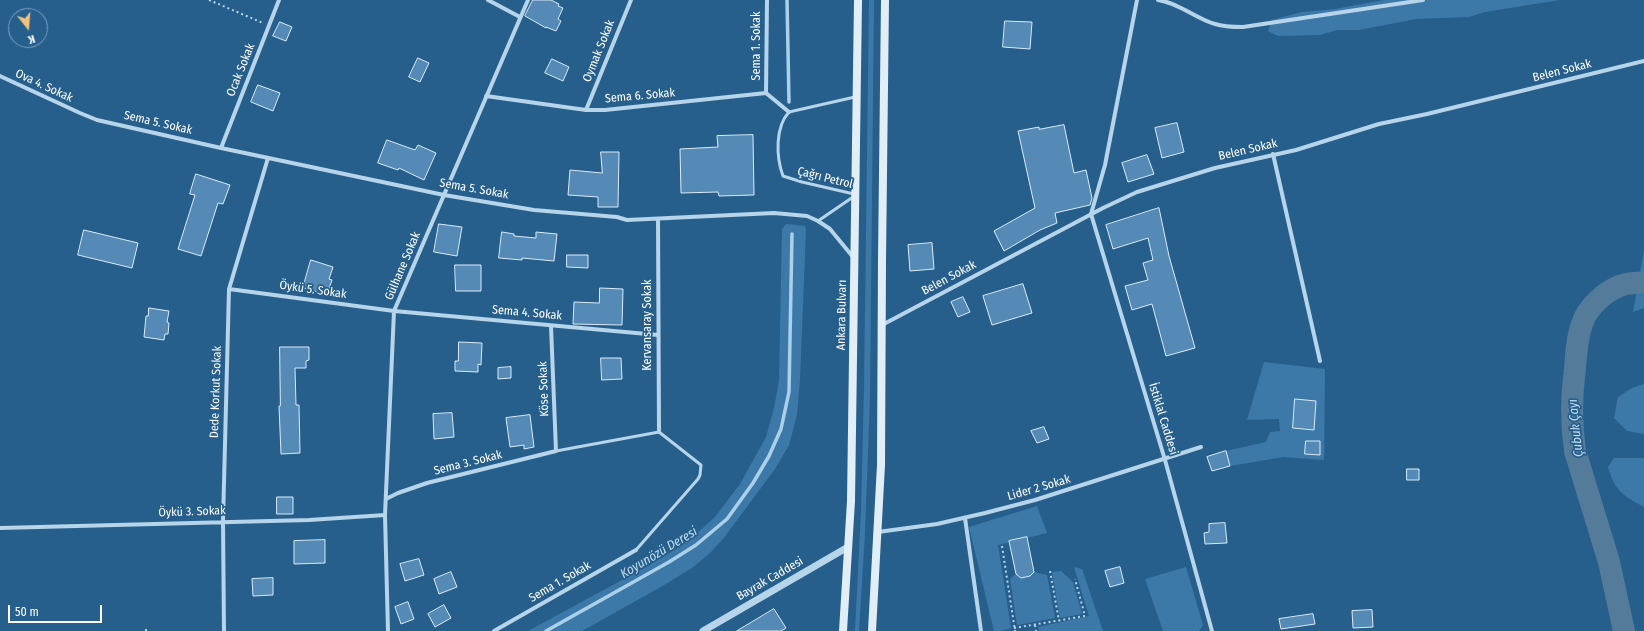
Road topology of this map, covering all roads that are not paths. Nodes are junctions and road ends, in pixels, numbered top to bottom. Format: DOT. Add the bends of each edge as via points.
graph roads {
  1 [pos="280,0"];
  2 [pos="488,0"];
  3 [pos="528,0"];
  4 [pos="631,0"];
  5 [pos="767,0"];
  6 [pos="858,0"];
  7 [pos="885,0"];
  8 [pos="1138,0"];
  9 [pos="1158,0"];
  10 [pos="1423,0"];
  11 [pos="520,17"];
  12 [pos="1644,61"];
  13 [pos="0,76"];
  14 [pos="766,93"];
  15 [pos="486,96"];
  16 [pos="857,97"];
  17 [pos="586,110"];
  18 [pos="789,112"];
  19 [pos="80,114"];
  20 [pos="221,148"];
  21 [pos="1273,154"];
  22 [pos="268,158"];
  23 [pos="444,195"];
  24 [pos="856,195"];
  25 [pos="1090,214"];
  26 [pos="658,219"];
  27 [pos="818,221"];
  28 [pos="855,260"];
  29 [pos="229,289"];
  30 [pos="394,311"];
  31 [pos="551,326"];
  32 [pos="882,326"];
  33 [pos="658,335"];
  34 [pos="1320,361"];
  35 [pos="659,432"];
  36 [pos="1201,447"];
  37 [pos="556,451"];
  38 [pos="1165,460"];
  39 [pos="386,499"];
  40 [pos="385,515"];
  41 [pos="965,518"];
  42 [pos="223,521"];
  43 [pos="0,528"];
  44 [pos="878,532"];
  45 [pos="848,547"];
  46 [pos="636,550"];
  47 [pos="224,631"];
  48 [pos="388,631"];
  49 [pos="494,631"];
  50 [pos="703,631"];
  51 [pos="843,631"];
  52 [pos="872,631"];
  53 [pos="981,631"];
  54 [pos="1212,631"];
  1 -- 20 [label="street, Ocak Sokak"];
  2 -- 11 [label="street"];
  3 -- 11 [label="street, Gülhane Sokak"];
  4 -- 17 [label="street, Oymak Sokak"];
  5 -- 14 [label="street, Sema 1. Sokak"];
  6 -- 16 [label="main road, Ankara Bulvarı"];
  7 -- 32 [label="main road"];
  8 -- 25 [label="street" via="1105,165"];
  9 -- 10 [label="street" via="1178,6 1214,24 1243,27"];
  11 -- 15 [label="street, Gülhane Sokak"];
  12 -- 21 [label="street, Belen Sokak" via="1379,124 1316,144"];
  13 -- 19 [label="street, Ova 4. Sokak"];
  14 -- 17 [label="street, Sema 6. Sokak" via="646,107"];
  14 -- 18 [label="street"];
  15 -- 17 [label="street, Sema 6. Sokak"];
  15 -- 23 [label="street, Gülhane Sokak"];
  16 -- 18 [label="lane"];
  16 -- 24 [label="main road, Ankara Bulvarı"];
  18 -- 24 [label="lane, Çağrı Petrol" via="780,127 778,152 783,176"];
  19 -- 20 [label="street, Sema 5. Sokak"];
  20 -- 22 [label="street, Sema 5. Sokak"];
  21 -- 25 [label="street, Belen Sokak" via="1164,183 1137,192"];
  21 -- 34 [label="street"];
  22 -- 23 [label="street, Sema 5. Sokak"];
  22 -- 29 [label="street, Dede Korkut Sokak"];
  23 -- 26 [label="street, Sema 5. Sokak" via="534,210 627,220"];
  23 -- 30 [label="street, Gülhane Sokak"];
  24 -- 27 [label="lane"];
  24 -- 28 [label="main road, Ankara Bulvarı"];
  25 -- 32 [label="street, Belen Sokak"];
  25 -- 38 [label="street, İstiklal Caddesi"];
  26 -- 27 [label="street, Sema 5. Sokak" via="774,213 807,216"];
  26 -- 33 [label="street, Kervansaray Sokak"];
  27 -- 28 [label="street, Sema 5. Sokak" via="830,229"];
  28 -- 45 [label="main road, Ankara Bulvarı"];
  29 -- 30 [label="street, Öykü 5. Sokak"];
  29 -- 42 [label="street, Dede Korkut Sokak"];
  30 -- 31 [label="street, Sema 4. Sokak"];
  30 -- 39 [label="street, Gülhane Sokak"];
  31 -- 33 [label="street, Sema 4. Sokak"];
  31 -- 37 [label="street, Köse Sokak"];
  32 -- 44 [label="main road"];
  33 -- 35 [label="street, Kervansaray Sokak"];
  35 -- 37 [label="lane"];
  35 -- 46 [label="lane" via="701,465 700,475"];
  36 -- 38 [label="street, Lider 2 Sokak"];
  37 -- 39 [label="street, Sema 3. Sokak" via="428,483"];
  38 -- 41 [label="street, Lider 2 Sokak" via="1035,500"];
  38 -- 54 [label="street, İstiklal Caddesi"];
  39 -- 40 [label="street, Gülhane Sokak"];
  40 -- 42 [label="street, Öykü 3. Sokak" via="309,520"];
  40 -- 48 [label="street, Gülhane Sokak"];
  41 -- 44 [label="street, Lider 2 Sokak"];
  41 -- 53 [label="street"];
  42 -- 43 [label="street, Öykü 3. Sokak"];
  42 -- 47 [label="street, Dede Korkut Sokak"];
  44 -- 52 [label="main road"];
  45 -- 50 [label="street, Bayrak Caddesi"];
  45 -- 51 [label="main road, Ankara Bulvarı"];
  46 -- 49 [label="street, Sema 1. Sokak"];
}
